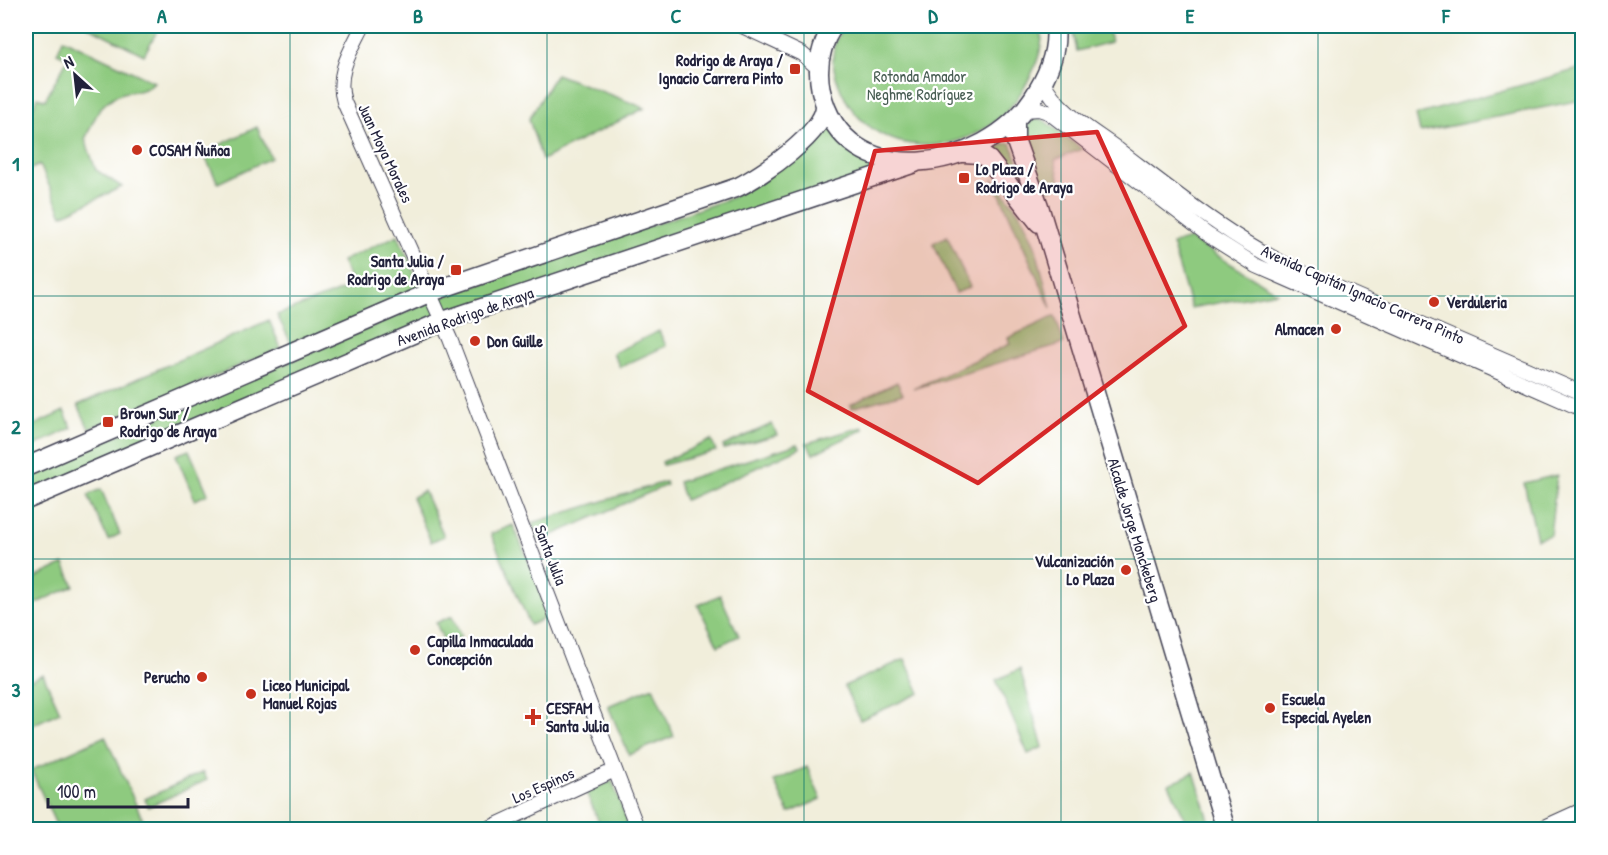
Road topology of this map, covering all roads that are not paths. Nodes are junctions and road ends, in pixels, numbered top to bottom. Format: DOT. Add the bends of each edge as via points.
graph roads {
  1 [pos="363,26"];
  2 [pos="742,26"];
  3 [pos="779,26"];
  4 [pos="800,26"];
  5 [pos="833,26"];
  6 [pos="1055,26"];
  7 [pos="818,68"];
  8 [pos="1043,81"];
  9 [pos="825,105"];
  10 [pos="1020,116"];
  11 [pos="963,153"];
  12 [pos="915,163"];
  13 [pos="1046,231"];
  14 [pos="431,292"];
  15 [pos="443,321"];
  16 [pos="1582,393"];
  17 [pos="1582,409"];
  18 [pos="26,467"];
  19 [pos="26,500"];
  20 [pos="615,770"];
  21 [pos="1582,810"];
  22 [pos="485,830"];
  23 [pos="638,830"];
  24 [pos="1226,830"];
  25 [pos="1538,830"];
  1 -- 14 [label="street, Juan Moya Morales" via="343,70 342,96"];
  2 -- 7 [label="street" via="801,54"];
  3 -- 4 [label="street"];
  5 -- 7 [label="main road"];
  6 -- 8 [label="main road" via="1054,49"];
  7 -- 9 [label="main road"];
  8 -- 10 [label="main road"];
  8 -- 16 [label="street, Avenida Capitán Ignacio Carrera Pinto" via="1054,99 1079,120 1254,248"];
  9 -- 12 [label="main road" via="839,128 862,148 889,160"];
  9 -- 14 [label="main road, Avenida Rodrigo de Araya" via="818,126 748,182"];
  10 -- 11 [label="main road" via="992,140"];
  10 -- 13 [label="main road, Alcalde Jorge Monckeberg" via="1016,140"];
  10 -- 17 [label="street, Avenida Capitán Ignacio Carrera Pinto" via="1039,109 1048,112 1208,235 1264,270"];
  11 -- 12 [label="main road"];
  11 -- 13 [label="main road, Alcalde Jorge Monckeberg" via="978,153 989,160"];
  12 -- 15 [label="main road, Avenida Rodrigo de Araya"];
  13 -- 24 [label="main road, Alcalde Jorge Monckeberg"];
  14 -- 15 [label="street, Santa Julia"];
  14 -- 18 [label="main road, Avenida Rodrigo de Araya"];
  15 -- 19 [label="main road, Avenida Rodrigo de Araya"];
  15 -- 20 [label="street, Santa Julia"];
  20 -- 22 [label="street, Los Espinos"];
  20 -- 23 [label="street, Santa Julia"];
  21 -- 25 [label="street"];
}
